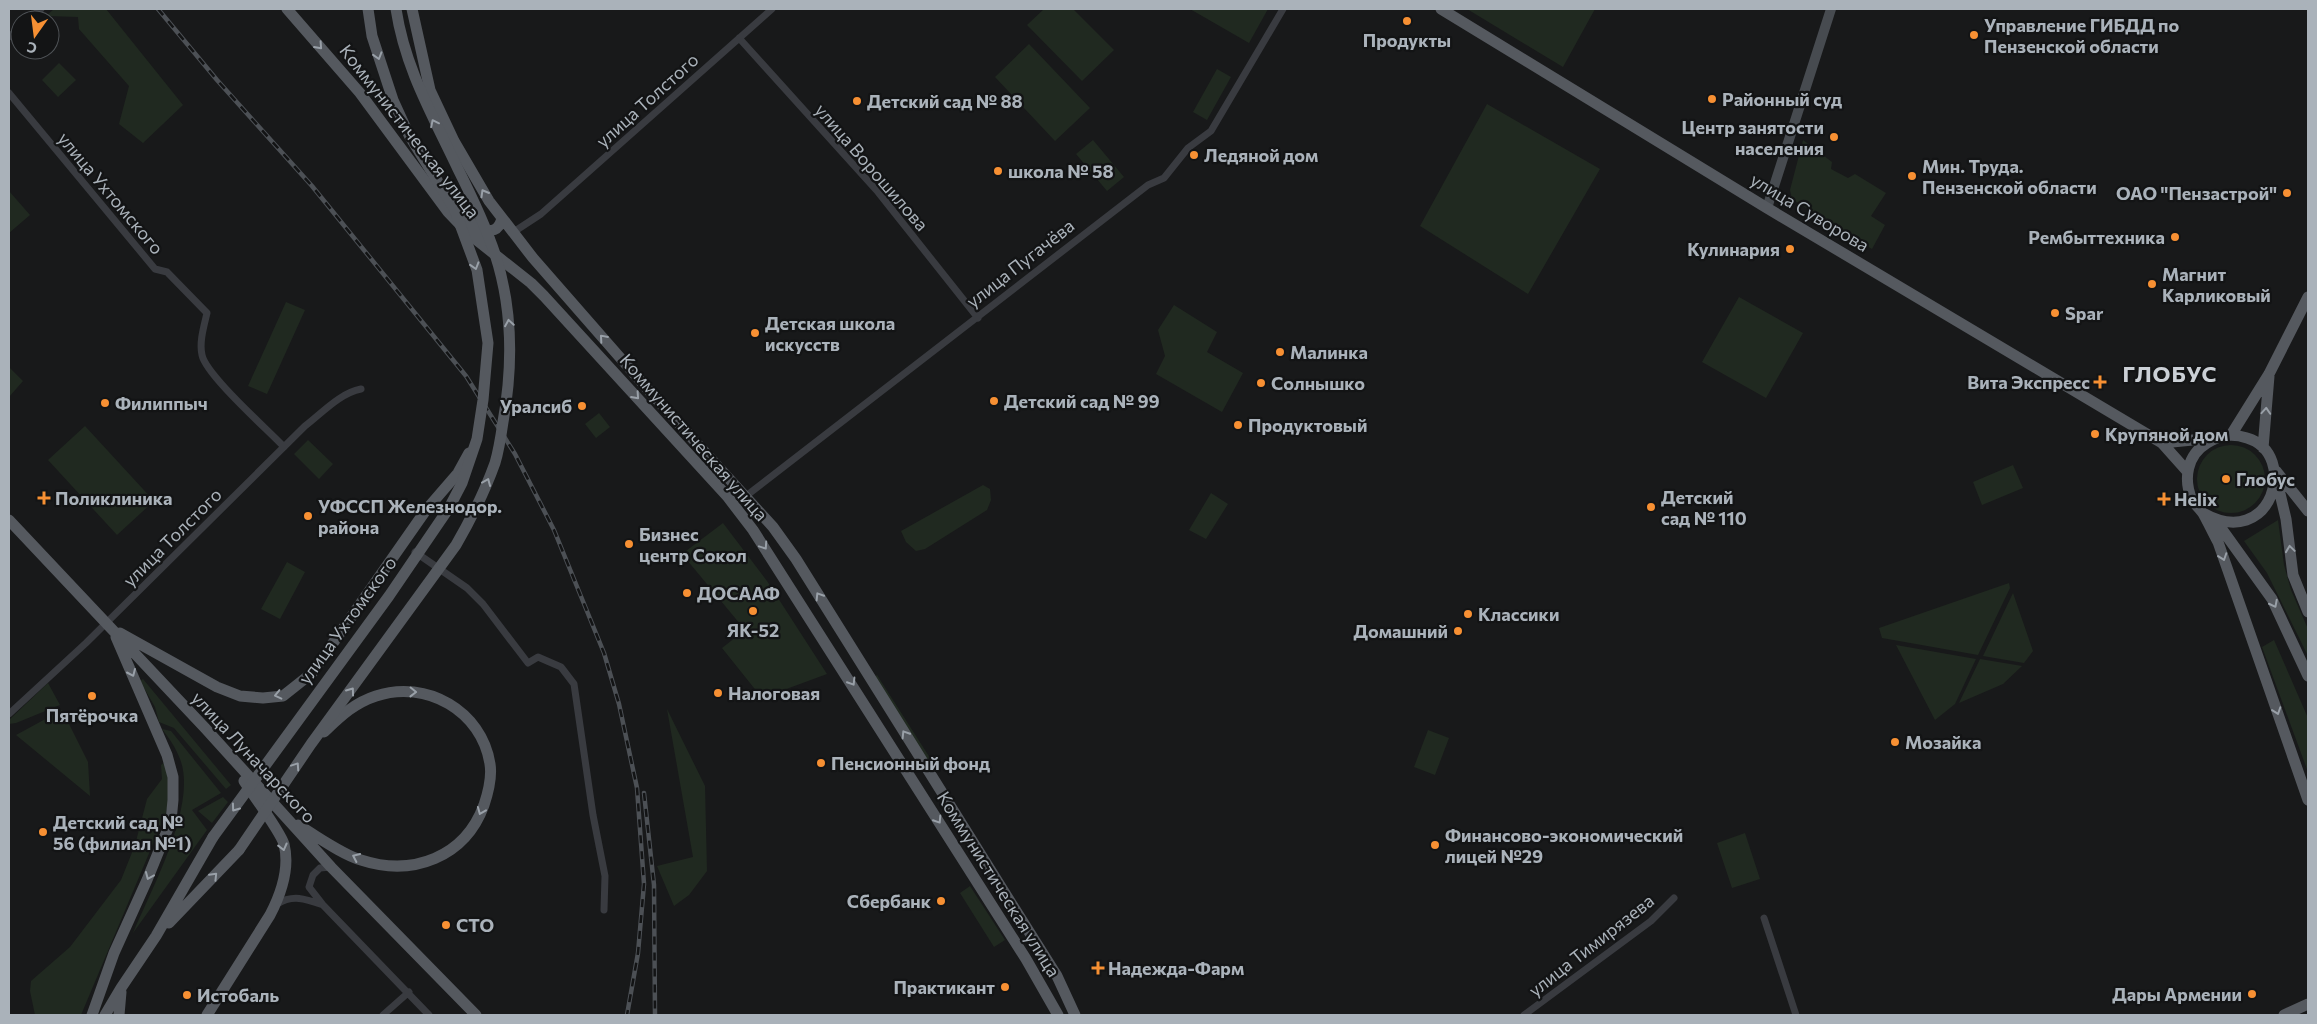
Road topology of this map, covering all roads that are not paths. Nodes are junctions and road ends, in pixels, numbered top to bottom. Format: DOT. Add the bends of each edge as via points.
graph roads {
  1 [pos="287,9"];
  2 [pos="368,9"];
  3 [pos="396,9"];
  4 [pos="412,9"];
  5 [pos="772,9"];
  6 [pos="1282,9"];
  7 [pos="1440,9"];
  8 [pos="1831,9"];
  9 [pos="739,38"];
  10 [pos="9,92"];
  11 [pos="425,181"];
  12 [pos="1767,208"];
  13 [pos="502,218"];
  14 [pos="480,228"];
  15 [pos="512,232"];
  16 [pos="531,283"];
  17 [pos="2308,296"];
  18 [pos="978,318"];
  19 [pos="2269,374"];
  20 [pos="362,389"];
  21 [pos="2231,435"];
  22 [pos="2216,437"];
  23 [pos="477,439"];
  24 [pos="2162,443"];
  25 [pos="284,448"];
  26 [pos="2263,448"];
  27 [pos="2275,470"];
  28 [pos="2187,471"];
  29 [pos="746,496"];
  30 [pos="734,505"];
  31 [pos="2307,506"];
  32 [pos="2203,513"];
  33 [pos="9,520"];
  34 [pos="2216,521"];
  35 [pos="2308,612"];
  36 [pos="109,626"];
  37 [pos="2308,676"];
  38 [pos="9,714"];
  39 [pos="312,744"];
  40 [pos="222,746"];
  41 [pos="251,778"];
  42 [pos="2308,800"];
  43 [pos="289,819"];
  44 [pos="331,867"];
  45 [pos="1674,898"];
  46 [pos="276,904"];
  47 [pos="323,905"];
  48 [pos="604,910"];
  49 [pos="1764,918"];
  50 [pos="156,936"];
  51 [pos="121,988"];
  52 [pos="408,992"];
  53 [pos="2308,999"];
  54 [pos="2303,1005"];
  55 [pos="92,1015"];
  56 [pos="105,1015"];
  57 [pos="119,1015"];
  58 [pos="207,1015"];
  59 [pos="383,1015"];
  60 [pos="429,1015"];
  61 [pos="476,1015"];
  62 [pos="1058,1015"];
  63 [pos="1075,1015"];
  64 [pos="1524,1015"];
  65 [pos="1796,1015"];
  66 [pos="2284,1015"];
  1 -- 11 [label="main road, Коммунистическая улица, one-way" via="360,92"];
  2 -- 23 [label="main road, one-way, bridge" via="372,36 393,100 409,134 454,208 477,270 488,343"];
  39 -- 3 [label="main road, one-way, bridge" via="466,529 495,462 509,392 512,340 496,255 485,225 424,101 407,55"];
  13 -- 4 [label="main road, Коммунистическая улица, one-way" via="454,141 430,90"];
  5 -- 9 [label="street, улица Толстого"];
  6 -- 18 [label="street, улица Пугачёва" via="1211,131 1188,148 1164,178 1148,186"];
  7 -- 12 [label="main road, улица Суворова"];
  8 -- 12 [label="main road"];
  9 -- 15 [label="street, улица Толстого" via="541,214"];
  9 -- 18 [label="street, улица Ворошилова" via="878,192"];
  10 -- 25 [label="street, улица Ухтомского" via="155,268 168,272 207,313 202,356 212,374"];
  11 -- 14 [label="main road"];
  11 -- 16 [label="main road, Коммунистическая улица" via="469,234"];
  12 -- 24 [label="main road, улица Суворова"];
  13 -- 14 [label="main road" via="494,231"];
  13 -- 15 [label="main road, Коммунистическая улица"];
  14 -- 16 [label="main road"];
  29 -- 15 [label="main road, Коммунистическая улица, one-way" via="651,393"];
  16 -- 30 [label="main road, Коммунистическая улица, one-way"];
  17 -- 19 [label="main road"];
  18 -- 29 [label="street, улица Пугачёва"];
  19 -- 21 [label="main road"];
  26 -- 19 [label="main road, one-way"];
  20 -- 25 [label="street, улица Толстого" via="352,390 339,399"];
  21 -- 22 [label="main road"];
  21 -- 26 [label="main road" via="2249,438"];
  22 -- 24 [label="main road"];
  22 -- 28 [label="main road" via="2200,447"];
  23 -- 36 [label="main road, one-way, bridge" via="458,473 426,510 312,673 283,696 240,696 217,687"];
  23 -- 50 [label="main road, one-way, bridge" via="462,483 449,508 390,596 213,837"];
  24 -- 28 [label="main road, улица Суворова"];
  25 -- 36 [label="street, улица Толстого"];
  26 -- 27 [label="main road"];
  27 -- 31 [label="main road"];
  27 -- 34 [label="main road" via="2274,491 2266,507 2252,518 2237,523"];
  35 -- 27 [label="main road, one-way" via="2294,575"];
  28 -- 32 [label="main road" via="2193,501"];
  29 -- 30 [label="main road, улица Пугачёва"];
  63 -- 29 [label="main road, Коммунистическая улица, one-way" via="1057,976 796,559"];
  30 -- 62 [label="main road, Коммунистическая улица, one-way" via="770,554 846,672 1026,958"];
  32 -- 34 [label="main road"];
  32 -- 42 [label="main road, one-way" via="2218,542"];
  33 -- 36 [label="main road, улица Луначарского"];
  34 -- 37 [label="main road, one-way" via="2272,599"];
  36 -- 38 [label="street, улица Толстого"];
  36 -- 40 [label="main road, улица Луначарского"];
  36 -- 55 [label="main road, one-way" via="167,755 173,777 173,800 171,821 114,953"];
  39 -- 43 [label="main road, one-way, bridge" via="350,708 376,695 420,692 445,700 461,711 476,728 490,765 488,794 480,817 466,837 447,854 403,867 360,860"];
  50 -- 39 [label="main road, one-way, bridge" via="239,850"];
  40 -- 41 [label="main road, улица Луначарского"];
  40 -- 46 [label="main road, one-way" via="283,842 286,865"];
  41 -- 43 [label="main road, улица Луначарского"];
  41 -- 48 [label="street, улица Ухтомского" via="415,551 467,588 528,663 538,657 561,667 574,684 605,876"];
  43 -- 44 [label="main road, улица Луначарского"];
  44 -- 47 [label="street" via="320,868 313,875 309,887"];
  44 -- 61 [label="main road, улица Луначарского"];
  45 -- 64 [label="street, улица Тимирязева" via="1651,921"];
  46 -- 47 [label="street" via="286,898 303,898"];
  46 -- 58 [label="main road"];
  47 -- 52 [label="street"];
  49 -- 65 [label="street"];
  50 -- 51 [label="main road"];
  51 -- 56 [label="main road"];
  51 -- 57 [label="main road"];
  52 -- 59 [label="street"];
  52 -- 60 [label="street"];
  53 -- 54 [label="main road"];
  54 -- 66 [label="main road"];
}
